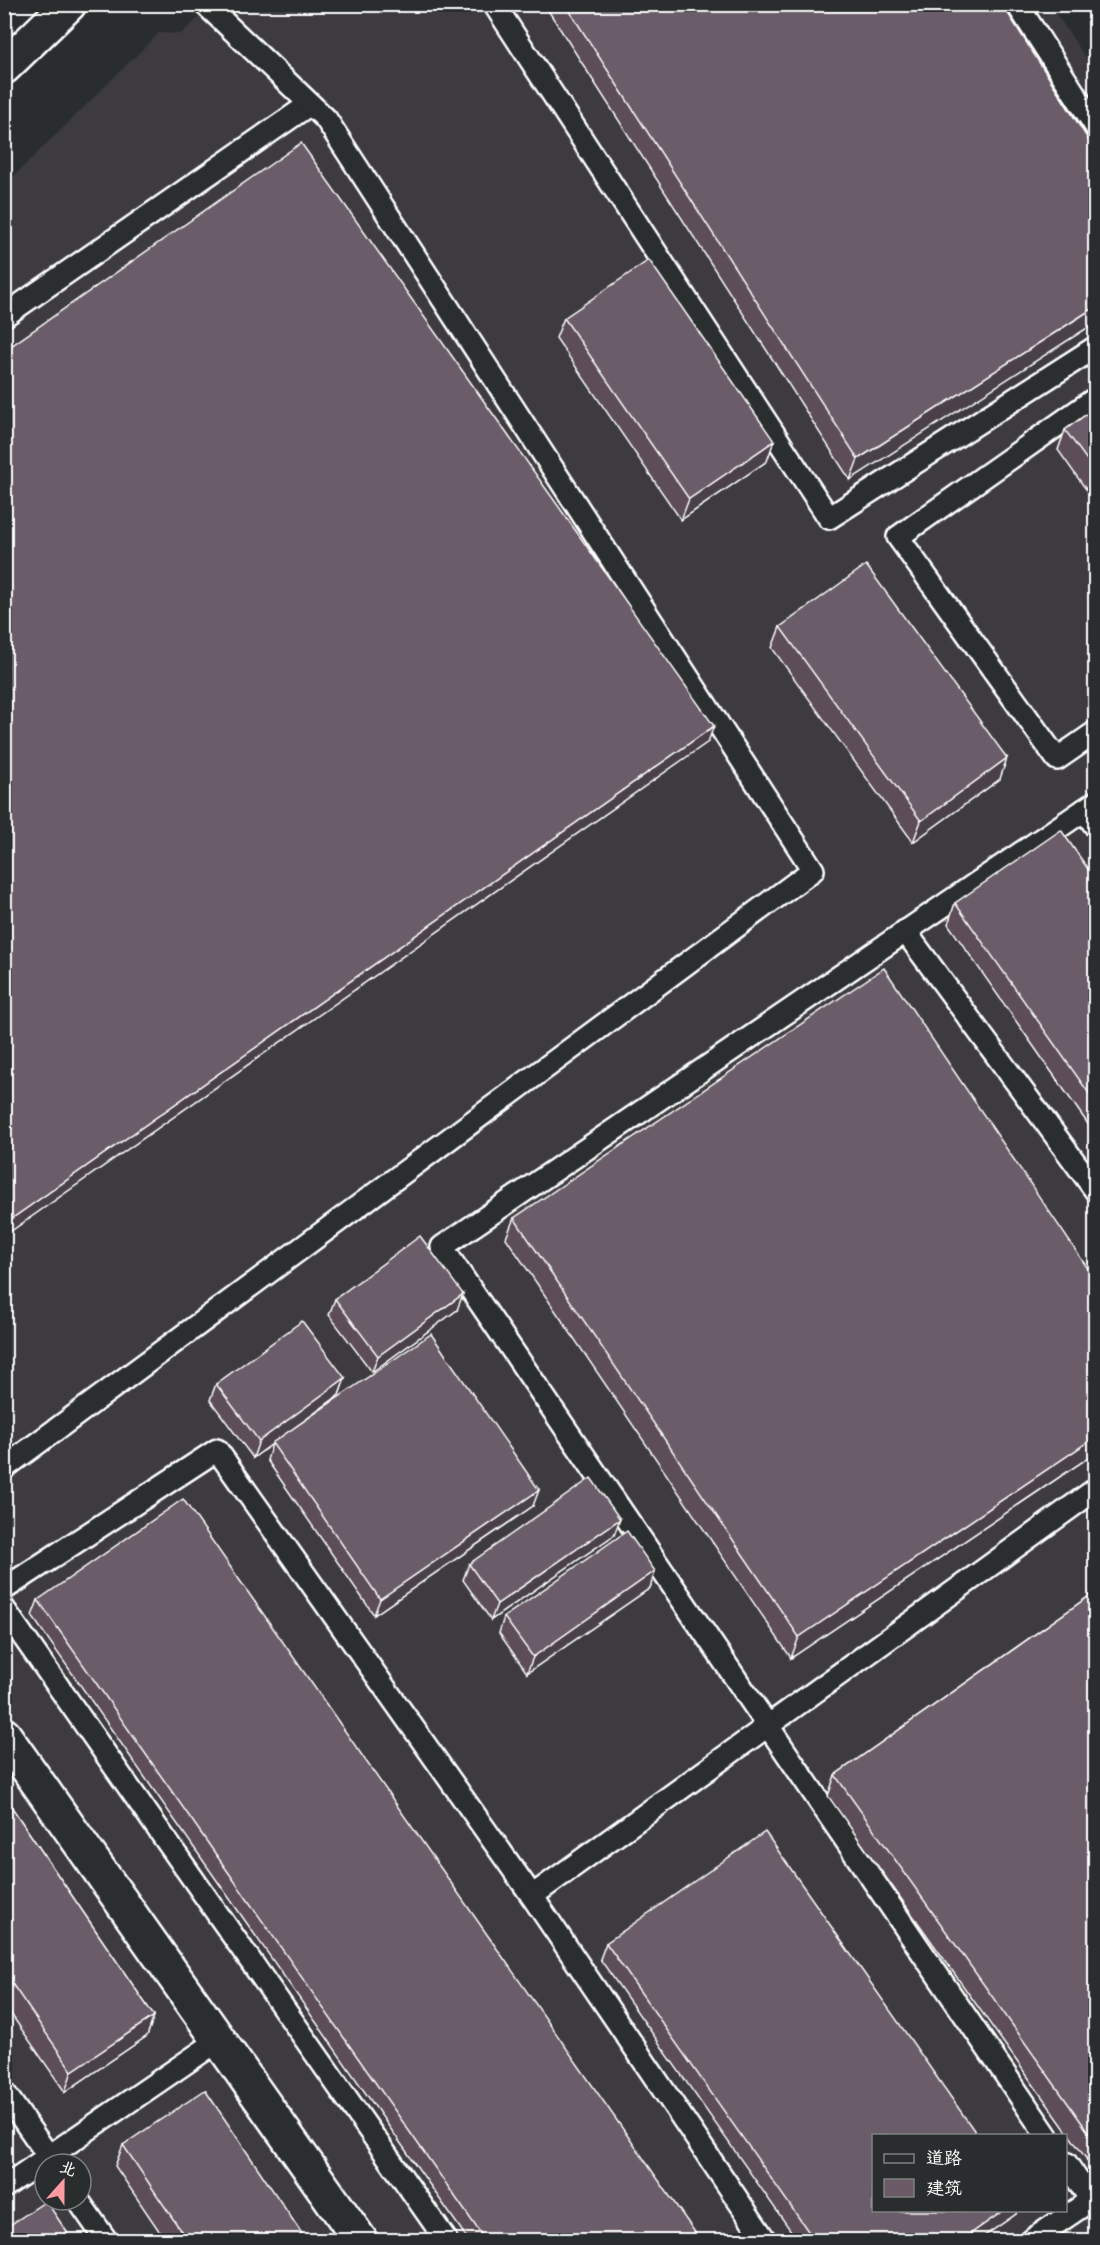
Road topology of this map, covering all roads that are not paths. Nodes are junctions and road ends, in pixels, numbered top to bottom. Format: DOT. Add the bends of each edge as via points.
graph roads {
  1 [pos="69,4"];
  2 [pos="205,4"];
  3 [pos="494,4"];
  4 [pos="1017,4"];
  5 [pos="4,68"];
  6 [pos="310,104"];
  7 [pos="1095,127"];
  8 [pos="4,316"];
  9 [pos="1095,347"];
  10 [pos="1095,398"];
  11 [pos="1095,732"];
  12 [pos="1092,813"];
  13 [pos="905,931"];
  14 [pos="1095,1191"];
  15 [pos="4,1468"];
  16 [pos="1095,1489"];
  17 [pos="4,1590"];
  18 [pos="4,1609"];
  19 [pos="766,1726"];
  20 [pos="4,1735"];
  21 [pos="532,1896"];
  22 [pos="219,2040"];
  23 [pos="4,2092"];
  24 [pos="1046,2134"];
  25 [pos="45,2152"];
  26 [pos="62,2152"];
  27 [pos="1067,2166"];
  28 [pos="33,2170"];
  29 [pos="4,2187"];
  30 [pos="1093,2199"];
  31 [pos="86,2212"];
  32 [pos="106,2241"];
  33 [pos="360,2241"];
  34 [pos="446,2241"];
  35 [pos="765,2241"];
  36 [pos="1032,2241"];
  1 -- 5 [label="street"];
  2 -- 6 [label="lane"];
  3 -- 9 [label="lane" via="829,518"];
  4 -- 7 [label="lane"];
  6 -- 8 [label="lane"];
  6 -- 15 [label="lane" via="326,119 813,870"];
  10 -- 11 [label="lane" via="898,537 1057,759"];
  12 -- 13 [label="lane"];
  13 -- 14 [label="lane"];
  13 -- 19 [label="lane" via="442,1247"];
  16 -- 19 [label="lane"];
  17 -- 21 [label="lane" via="217,1450"];
  18 -- 34 [label="lane"];
  19 -- 21 [label="lane"];
  19 -- 24 [label="lane"];
  20 -- 22 [label="street"];
  21 -- 35 [label="lane"];
  22 -- 26 [label="lane"];
  22 -- 33 [label="street"];
  23 -- 25 [label="lane"];
  27 -- 30 [label="lane"];
  28 -- 29 [label="lane"];
  30 -- 36 [label="lane"];
  31 -- 32 [label="lane"];
}
